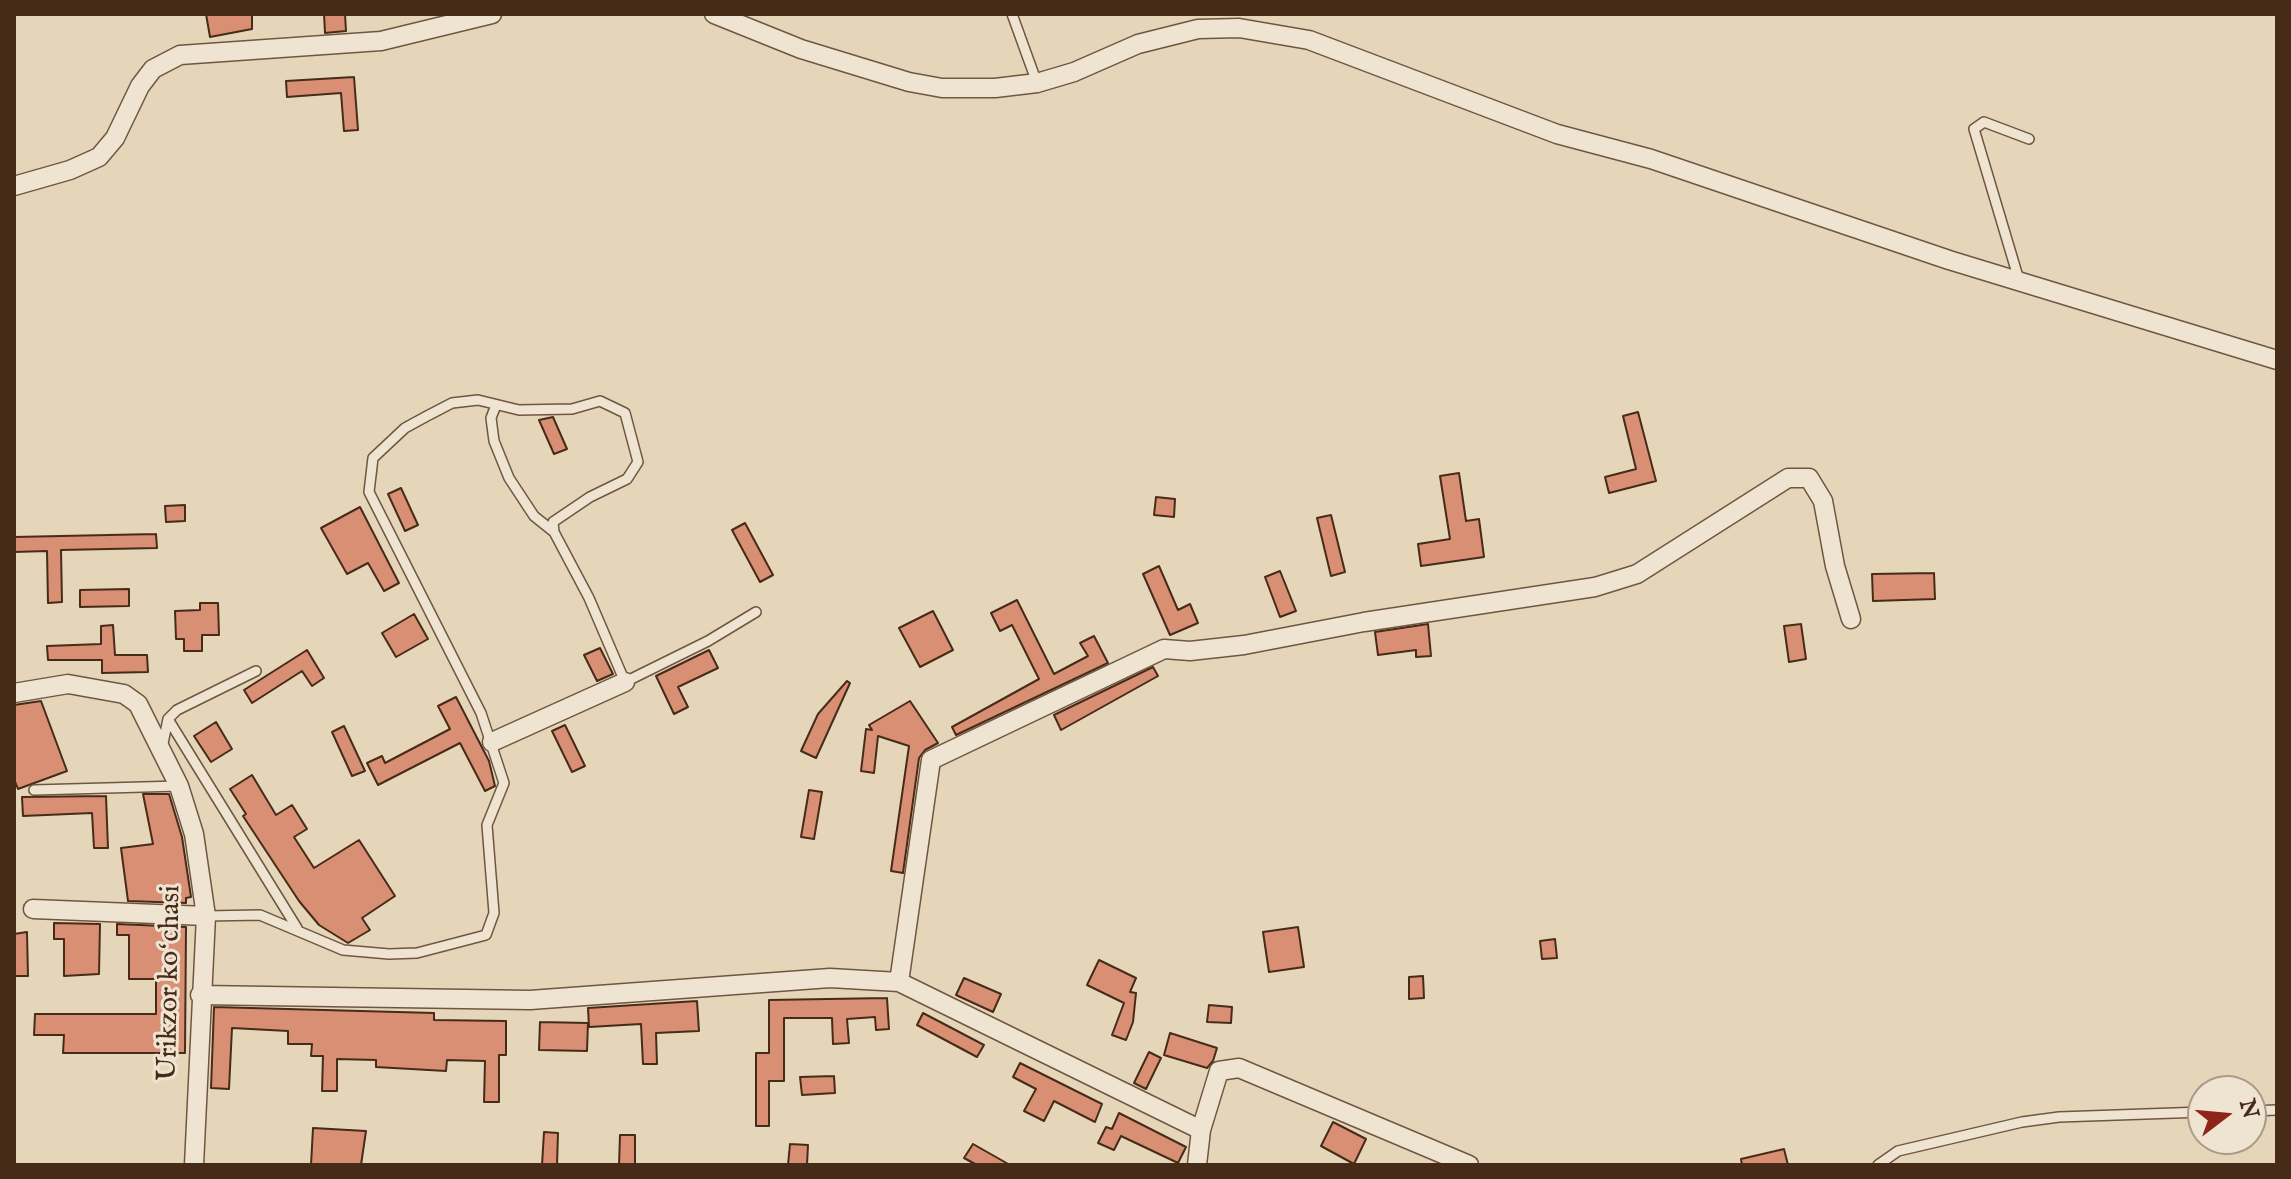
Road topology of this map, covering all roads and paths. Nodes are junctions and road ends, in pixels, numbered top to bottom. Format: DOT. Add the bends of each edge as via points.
graph roads {
  1 [pos="492,14"];
  2 [pos="714,14"];
  3 [pos="1012,14"];
  4 [pos="1037,83"];
  5 [pos="2029,139"];
  6 [pos="14,186"];
  7 [pos="2019,280"];
  8 [pos="2277,360"];
  9 [pos="496,405"];
  10 [pos="554,532"];
  11 [pos="756,612"];
  12 [pos="1851,619"];
  13 [pos="256,671"];
  14 [pos="625,682"];
  15 [pos="14,693"];
  16 [pos="168,719"];
  17 [pos="492,742"];
  18 [pos="161,751"];
  19 [pos="179,786"];
  20 [pos="34,790"];
  21 [pos="33,909"];
  22 [pos="206,916"];
  23 [pos="297,928"];
  24 [pos="899,982"];
  25 [pos="200,995"];
  26 [pos="2187,1112"];
  27 [pos="1201,1130"];
  28 [pos="194,1165"];
  29 [pos="1197,1165"];
  30 [pos="1469,1165"];
  31 [pos="1878,1165"];
  1 -- 6 [label="street" via="381,41 180,55 153,69 99,157"];
  2 -- 4 [label="street" via="801,49 909,82 969,89"];
  3 -- 4 [label="lane"];
  4 -- 7 [label="street" via="1138,44 1198,29 1239,28 1309,40 1557,134 1651,159"];
  5 -- 7 [label="lane" via="1984,122 1974,129"];
  7 -- 8 [label="street"];
  9 -- 10 [label="lane" via="491,418 494,441 509,478 534,516"];
  9 -- 10 [label="lane" via="572,409 600,401 625,413 638,462 627,479 553,522"];
  9 -- 17 [label="lane" via="478,400 452,403 416,422 373,458 369,477 369,492"];
  10 -- 14 [label="lane"];
  11 -- 14 [label="lane"];
  12 -- 24 [label="street" via="1823,501 1809,478 1788,478 1637,574 1595,587 1244,645 1164,649 931,760"];
  13 -- 16 [label="lane" via="186,703"];
  14 -- 17 [label="street"];
  15 -- 18 [label="street, Urikzor koʻchasi" via="68,684 124,694 138,704"];
  16 -- 18 [label="lane"];
  16 -- 23 [label="lane"];
  17 -- 23 [label="lane" via="504,783 487,825 494,913 486,935 417,953 389,954 343,950"];
  18 -- 19 [label="street, Urikzor koʻchasi"];
  19 -- 20 [label="lane"];
  19 -- 22 [label="street, Urikzor koʻchasi" via="194,834"];
  21 -- 22 [label="street"];
  22 -- 23 [label="lane" via="260,915"];
  22 -- 25 [label="street, Urikzor koʻchasi"];
  24 -- 25 [label="street" via="830,978 530,1000"];
  24 -- 27 [label="street"];
  25 -- 28 [label="street, Urikzor koʻchasi"];
  26 -- 31 [label="lane" via="2022,1122 1898,1151"];
  27 -- 29 [label="street"];
  27 -- 30 [label="street" via="1219,1071 1239,1068"];
}
